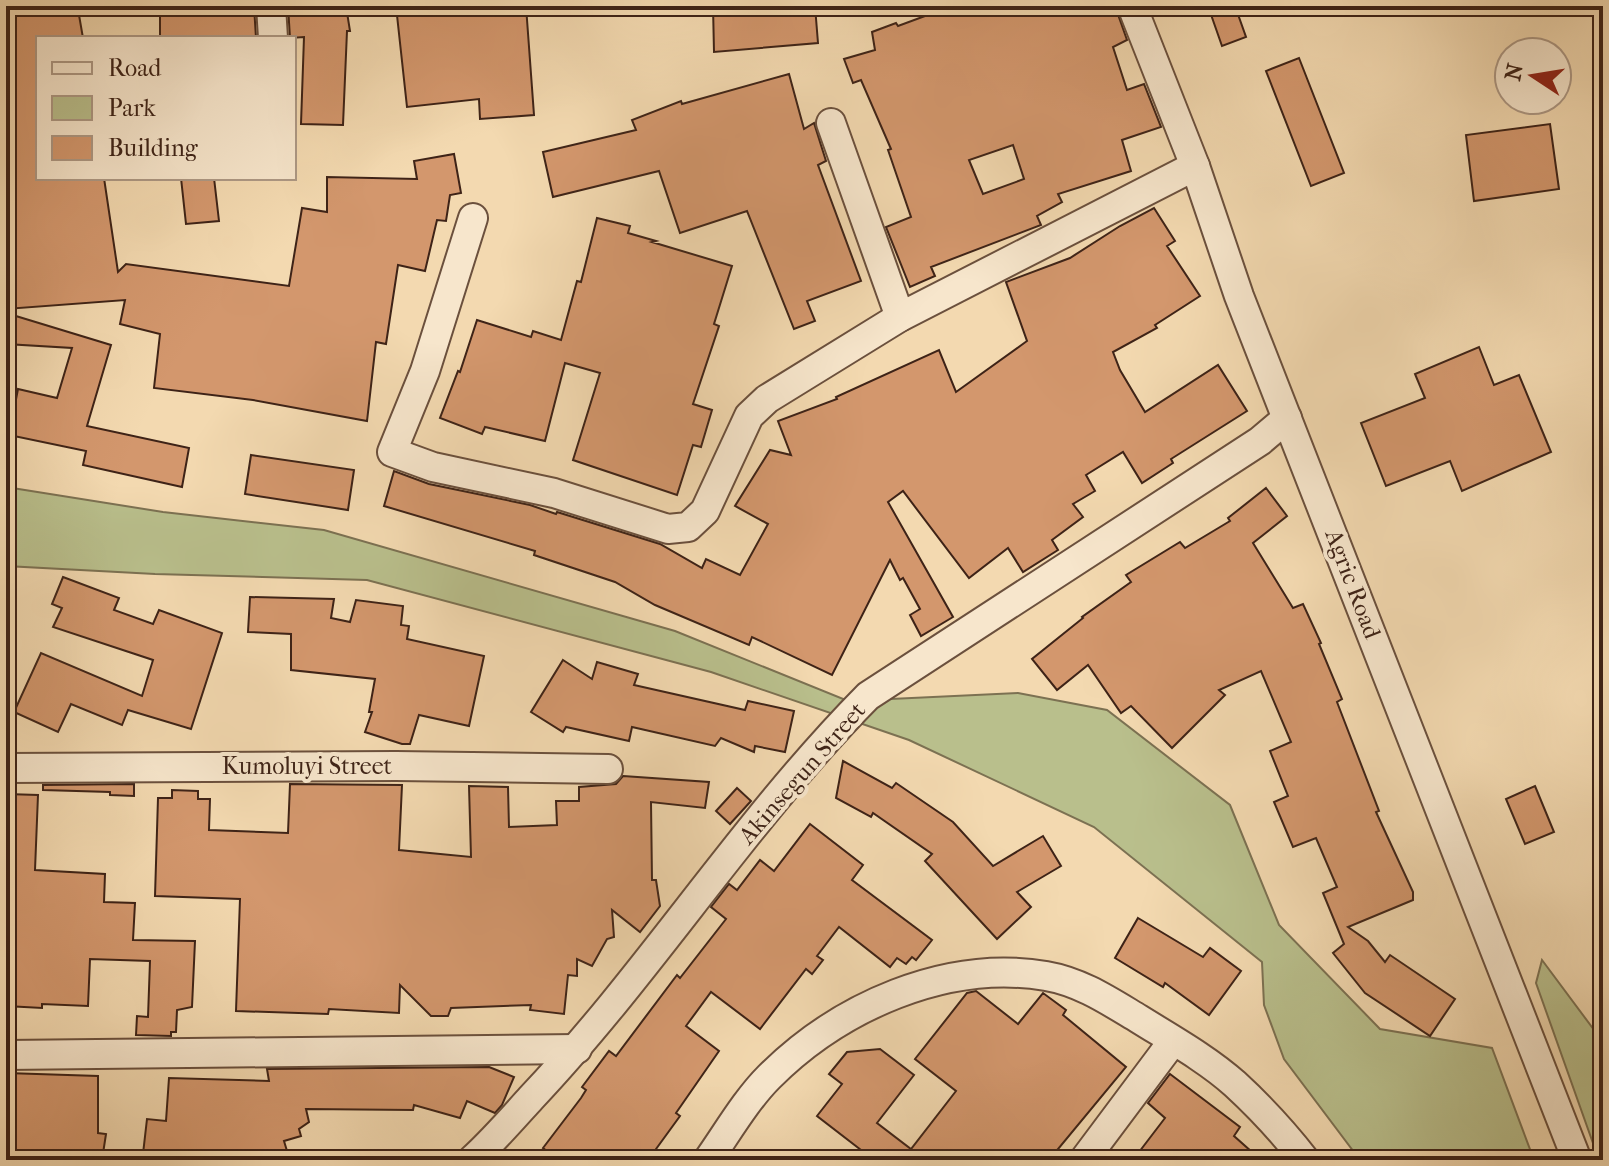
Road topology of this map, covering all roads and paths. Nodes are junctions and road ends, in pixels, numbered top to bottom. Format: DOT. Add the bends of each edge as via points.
graph roads {
  1 [pos="271,6"];
  2 [pos="1132,6"];
  3 [pos="273,36"];
  4 [pos="831,123"];
  5 [pos="1195,166"];
  6 [pos="473,218"];
  7 [pos="900,317"];
  8 [pos="1287,418"];
  9 [pos="1603,712"];
  10 [pos="1603,734"];
  11 [pos="6,768"];
  12 [pos="608,769"];
  13 [pos="1173,1041"];
  14 [pos="577,1049"];
  15 [pos="6,1055"];
  16 [pos="472,1160"];
  17 [pos="708,1160"];
  18 [pos="1084,1160"];
  19 [pos="1305,1160"];
  20 [pos="1577,1160"];
  1 -- 3 [label="street"];
  2 -- 5 [label="street, Agric Road"];
  4 -- 7 [label="street"];
  5 -- 7 [label="street"];
  5 -- 8 [label="street, Agric Road"];
  6 -- 7 [label="street" via="425,371 392,452 433,467 554,493 668,529 688,527 705,511 749,416 767,399"];
  8 -- 14 [label="street, Akinsegun Street" via="1260,441 868,696 791,780"];
  8 -- 20 [label="street, Agric Road"];
  9 -- 10 [label="lane"];
  11 -- 12 [label="street, Kumoluyi Street"];
  13 -- 17 [label="street" via="1093,991 1047,976 952,976 848,1018 796,1052 767,1079"];
  13 -- 18 [label="street"];
  13 -- 19 [label="street" via="1233,1083"];
  14 -- 15 [label="street"];
  14 -- 16 [label="street, Akinsegun Street"];
}
